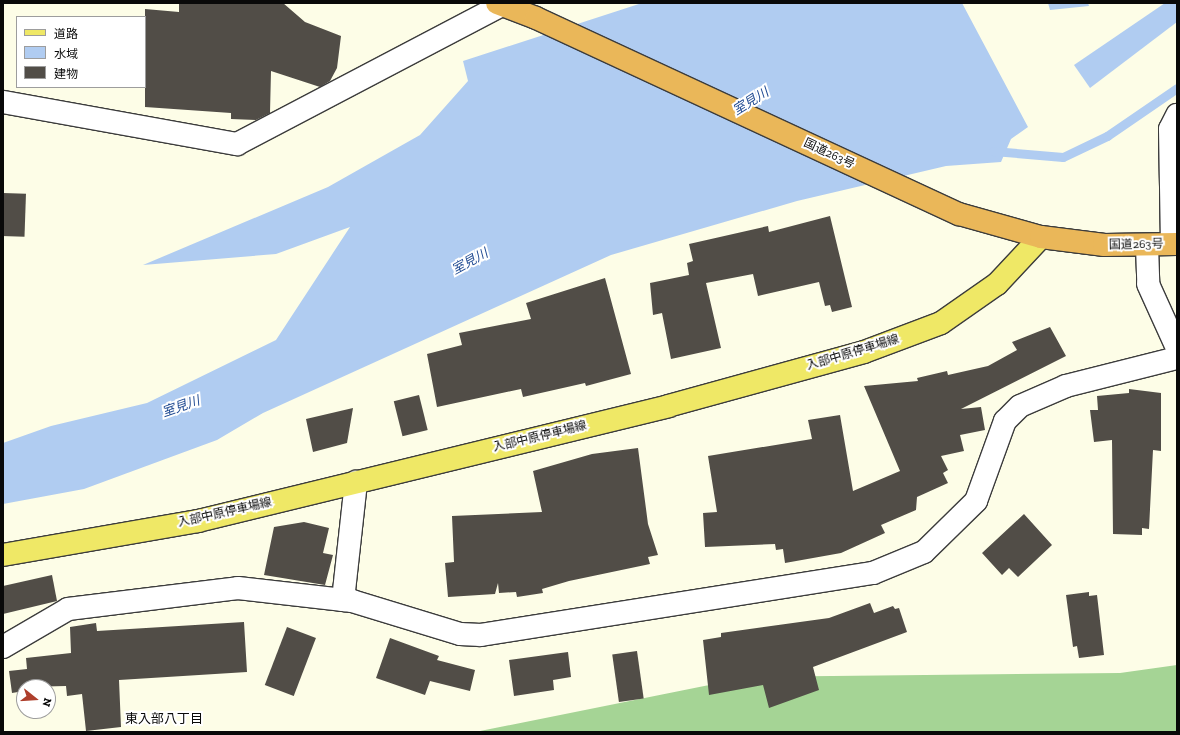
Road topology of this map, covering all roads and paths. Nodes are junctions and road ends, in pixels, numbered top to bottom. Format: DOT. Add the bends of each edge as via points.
graph roads {
  1 [pos="503,4"];
  2 [pos="3,102"];
  3 [pos="1177,115"];
  4 [pos="1041,237"];
  5 [pos="1175,244"];
  6 [pos="1147,246"];
  7 [pos="1177,348"];
  8 [pos="1177,358"];
  9 [pos="356,482"];
  10 [pos="3,555"];
  11 [pos="343,600"];
  12 [pos="3,647"];
  1 -- 2 [label="street" via="237,144"];
  1 -- 4 [label="highway, 国道263号" via="959,214"];
  3 -- 5 [label="street" via="1170,129"];
  4 -- 6 [label="highway, 国道263号" via="1104,245"];
  4 -- 9 [label="main road, 入部中原停車場線" via="998,284 941,323 864,352 668,406"];
  5 -- 6 [label="highway, 国道263号"];
  6 -- 7 [label="street" via="1148,284"];
  8 -- 11 [label="street" via="1066,386 1020,406 1005,421 976,501 924,552 873,573 481,636 460,634"];
  9 -- 10 [label="main road, 入部中原停車場線" via="198,521"];
  9 -- 11 [label="street"];
  11 -- 12 [label="street" via="238,588 68,609"];
}
